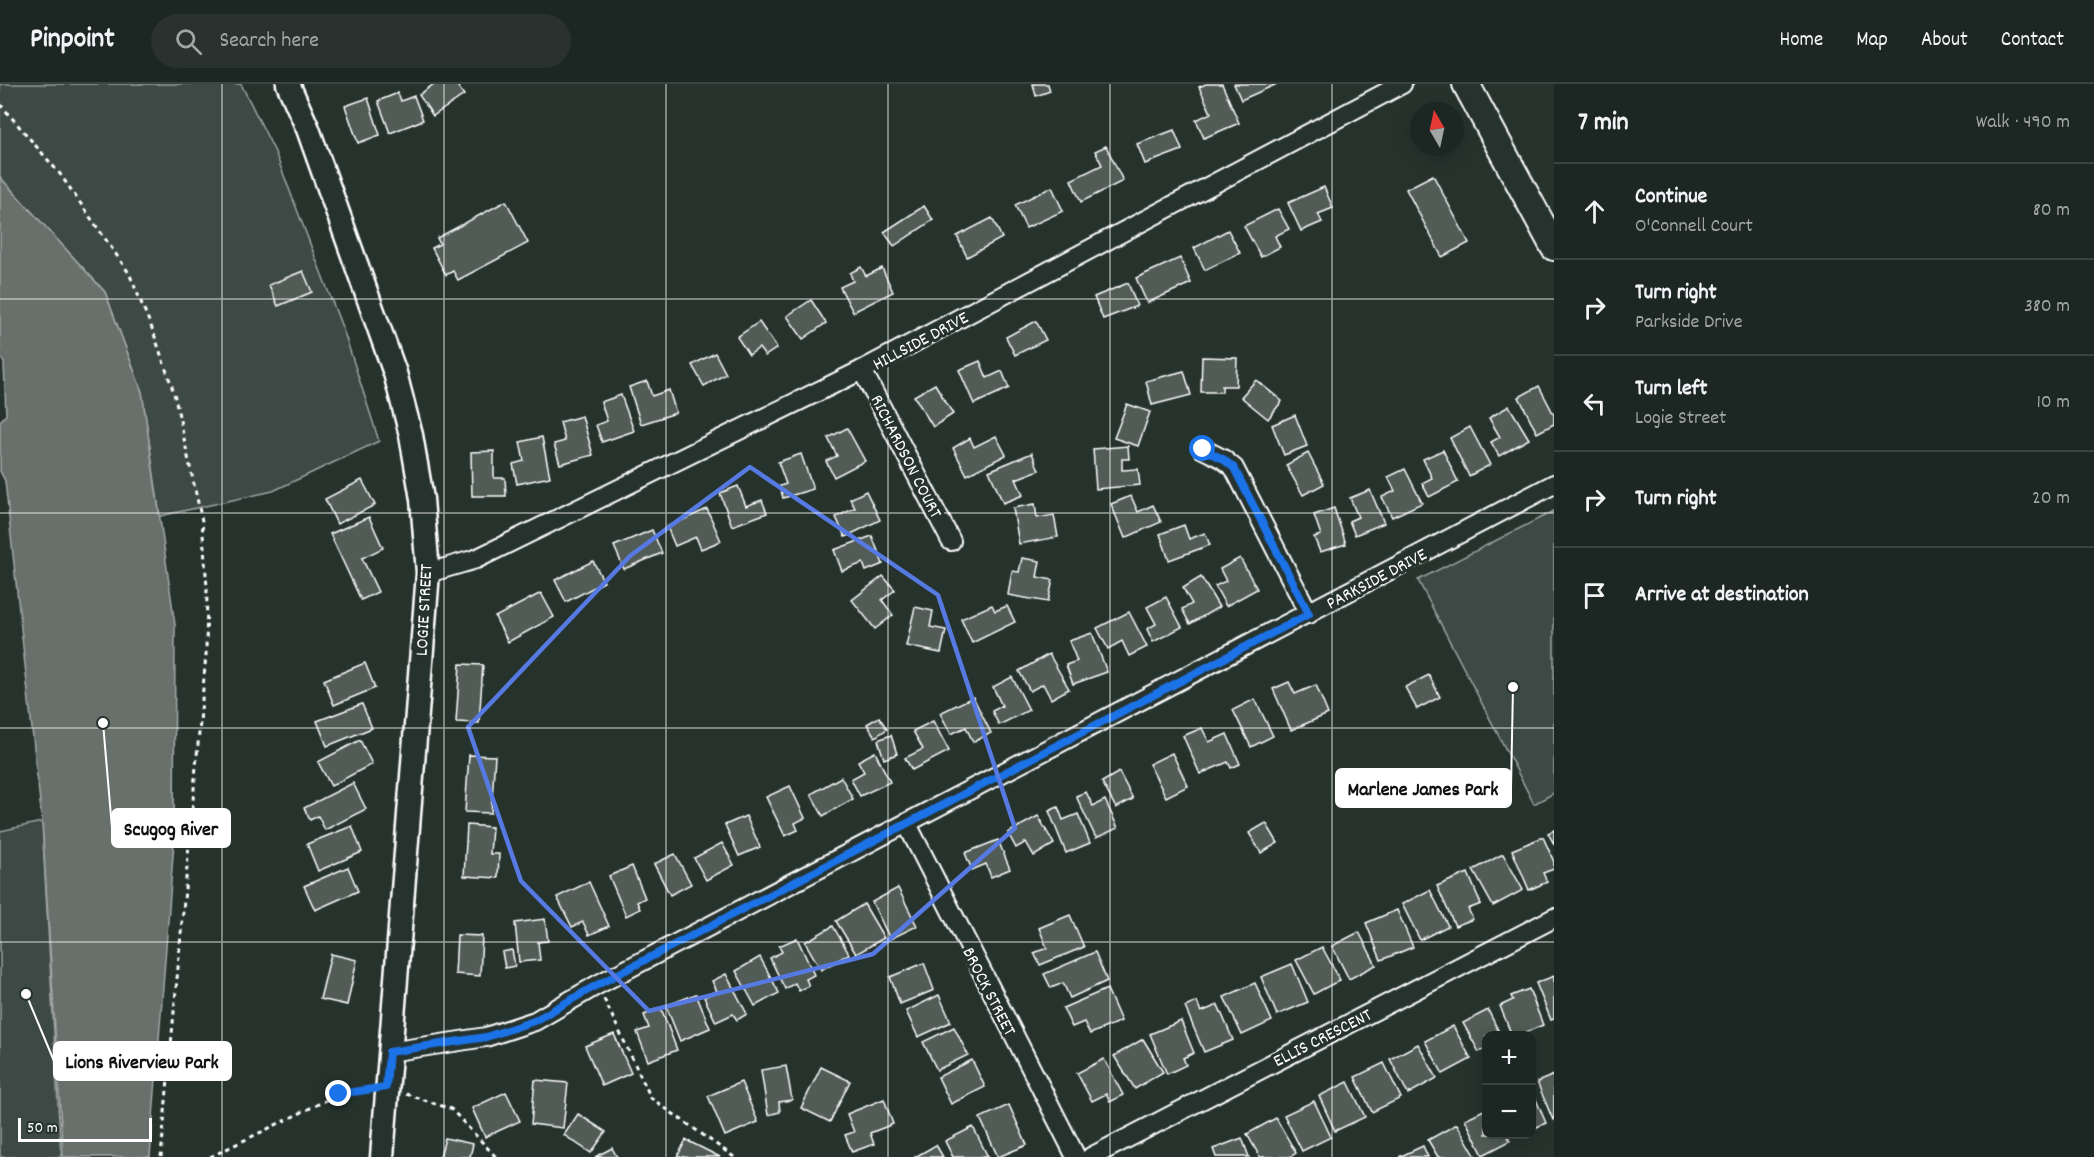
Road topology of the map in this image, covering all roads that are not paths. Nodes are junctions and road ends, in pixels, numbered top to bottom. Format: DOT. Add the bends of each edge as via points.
graph roads {
  1 [pos="288,84"];
  2 [pos="1402,84"];
  3 [pos="1466,84"];
  4 [pos="1554,247"];
  5 [pos="862,370"];
  6 [pos="1203,449"];
  7 [pos="1554,484"];
  8 [pos="951,541"];
  9 [pos="428,573"];
  10 [pos="1309,614"];
  11 [pos="907,824"];
  12 [pos="1554,918"];
  13 [pos="389,1052"];
  14 [pos="382,1157"];
  15 [pos="1076,1157"];
  16 [pos="1091,1157"];
  1 -- 9 [label="street, LOGIE STREET" via="308,129 394,373 411,435 422,499"];
  2 -- 5 [label="street, HILLSIDE DRIVE"];
  3 -- 4 [label="main road"];
  5 -- 8 [label="street, RICHARDSON COURT"];
  5 -- 9 [label="street, HILLSIDE DRIVE" via="476,559"];
  6 -- 10 [label="street" via="1234,468"];
  7 -- 10 [label="street, PARKSIDE DRIVE"];
  9 -- 13 [label="street, LOGIE STREET"];
  10 -- 11 [label="street, PARKSIDE DRIVE"];
  11 -- 13 [label="street, PARKSIDE DRIVE" via="534,1021 486,1037"];
  11 -- 15 [label="street, BROCK STREET"];
  12 -- 16 [label="street, ELLIS CRESCENT"];
  13 -- 14 [label="street, LOGIE STREET"];
}
